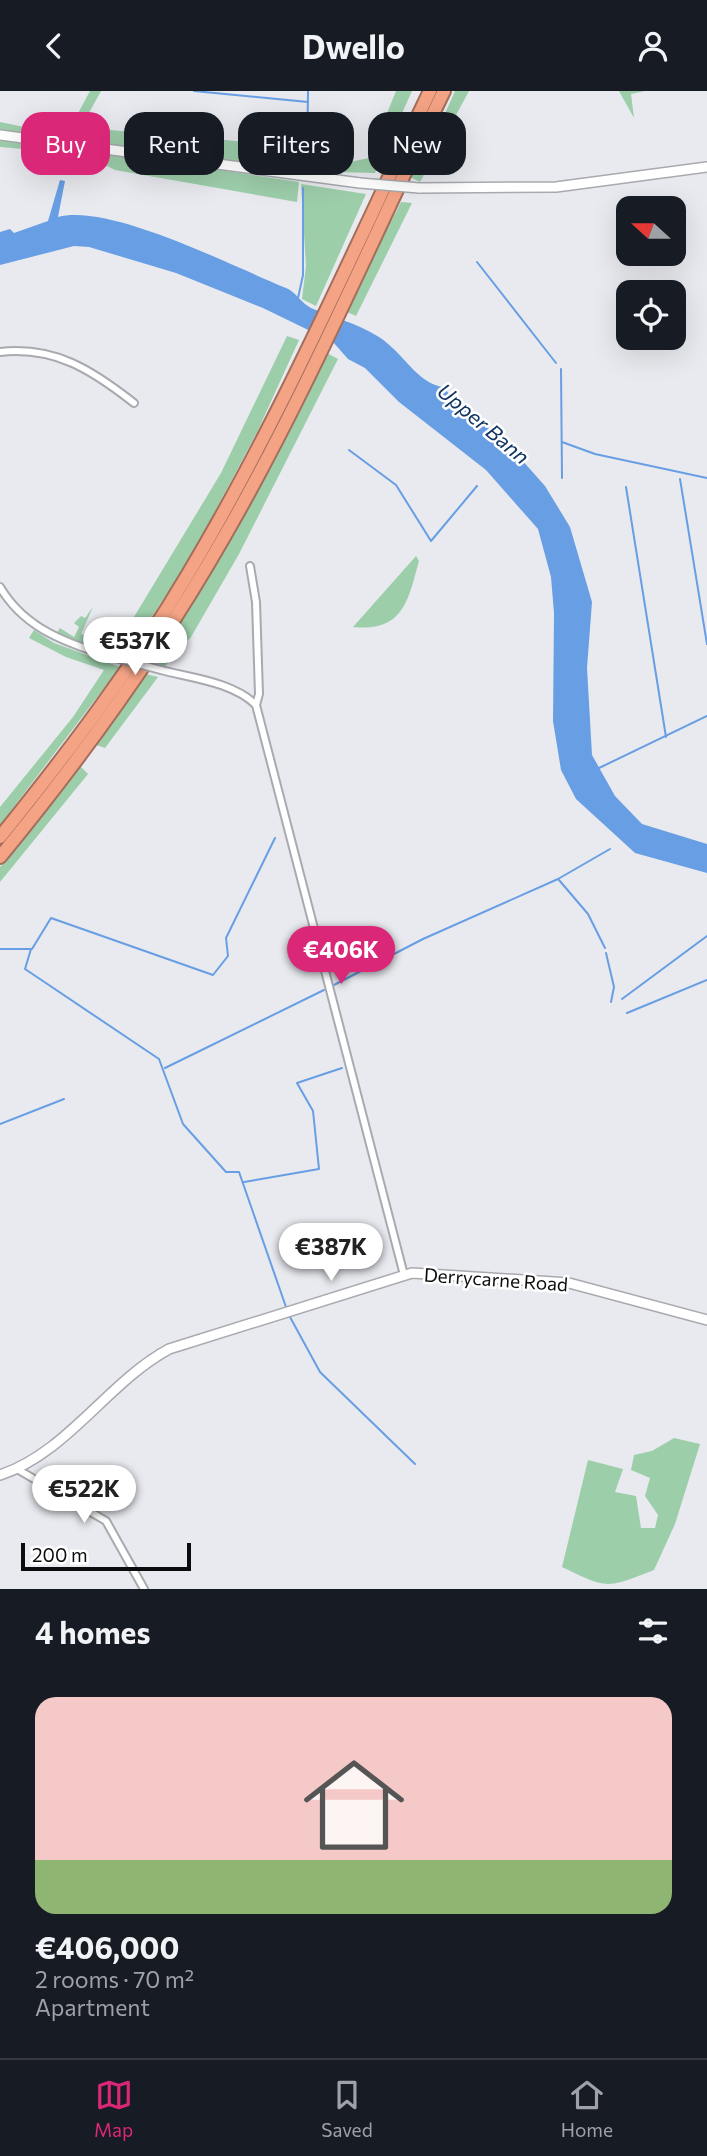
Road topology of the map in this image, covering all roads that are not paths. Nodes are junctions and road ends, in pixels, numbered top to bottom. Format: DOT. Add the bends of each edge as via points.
graph roads {
  1 [pos="444,91"];
  2 [pos="428,93"];
  3 [pos="0,135"];
  4 [pos="707,167"];
  5 [pos="334,304"];
  6 [pos="314,345"];
  7 [pos="0,352"];
  8 [pos="134,403"];
  9 [pos="250,566"];
  10 [pos="0,587"];
  11 [pos="256,705"];
  12 [pos="0,837"];
  13 [pos="0,857"];
  14 [pos="404,1275"];
  15 [pos="707,1320"];
  16 [pos="17,1469"];
  17 [pos="0,1475"];
  18 [pos="144,1589"];
  1 -- 5 [label="highway"];
  2 -- 5 [label="highway"];
  3 -- 4 [label="street, bridge" via="419,188 556,187"];
  5 -- 6 [label="highway"];
  6 -- 12 [label="highway" via="168,607 105,701"];
  6 -- 13 [label="highway" via="252,487 179,614 101,729"];
  7 -- 8 [label="street" via="50,353 96,374"];
  9 -- 11 [label="street" via="256,602"];
  10 -- 11 [label="street, bridge" via="18,611 71,644 229,689"];
  11 -- 14 [label="street"];
  14 -- 15 [label="street, Derrycarne Road" via="569,1283"];
  14 -- 16 [label="street, Derrycarne Road" via="169,1349 137,1369 52,1445"];
  16 -- 17 [label="street, Derrycarne Road"];
  16 -- 18 [label="street" via="106,1521"];
}
